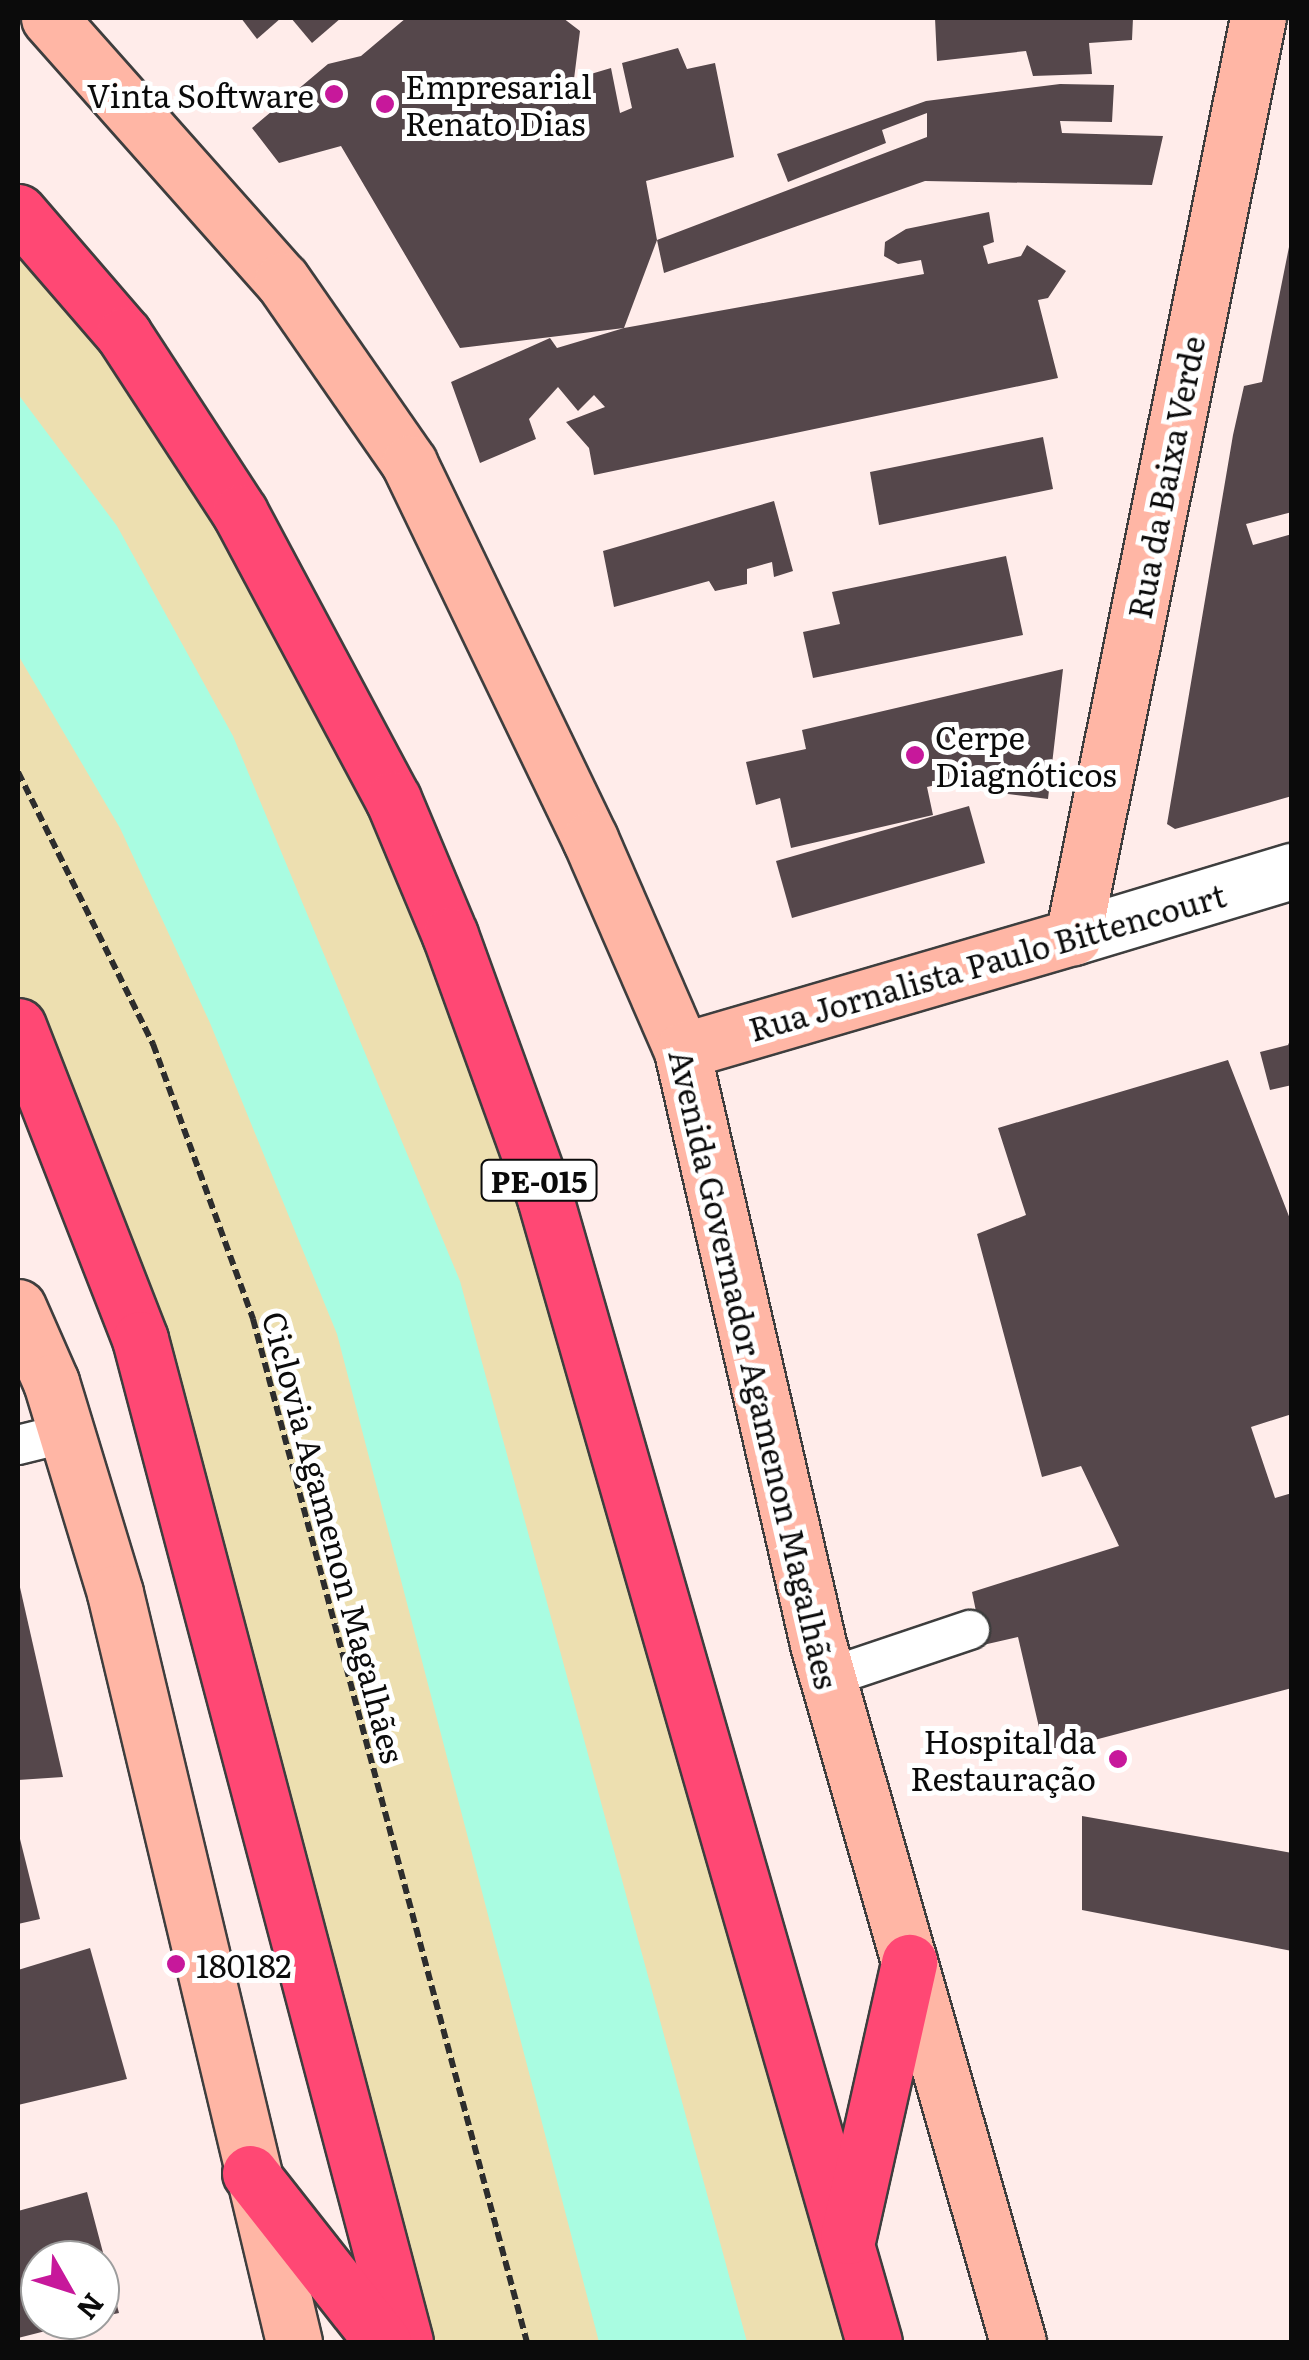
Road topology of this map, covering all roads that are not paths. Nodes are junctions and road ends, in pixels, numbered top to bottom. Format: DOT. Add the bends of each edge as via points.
graph roads {
  1 [pos="48,18"];
  2 [pos="1258,18"];
  3 [pos="18,212"];
  4 [pos="1292,870"];
  5 [pos="1073,937"];
  6 [pos="18,1026"];
  7 [pos="682,1051"];
  8 [pos="18,1307"];
  9 [pos="42,1439"];
  10 [pos="970,1630"];
  11 [pos="827,1678"];
  12 [pos="909,1962"];
  13 [pos="250,2172"];
  14 [pos="847,2243"];
  15 [pos="294,2342"];
  16 [pos="383,2342"];
  17 [pos="404,2342"];
  18 [pos="874,2342"];
  19 [pos="1018,2342"];
  1 -- 7 [label="main road, Avenida Governador Agamenon Magalhães" via="282,280 409,464 590,839"];
  2 -- 5 [label="main road, Rua da Baixa Verde"];
  3 -- 14 [label="highway, PE-015" via="124,335 240,513 393,799 450,934 546,1198"];
  4 -- 5 [label="street, Rua Jornalista Paulo Bittencourt"];
  5 -- 7 [label="main road, Rua Jornalista Paulo Bittencourt"];
  6 -- 17 [label="highway" via="140,1339"];
  7 -- 11 [label="main road, Avenida Governador Agamenon Magalhães"];
  8 -- 9 [label="main road"];
  9 -- 13 [label="main road" via="115,1593"];
  10 -- 11 [label="lane"];
  11 -- 12 [label="main road, Avenida Governador Agamenon Magalhães"];
  12 -- 14 [label="highway"];
  12 -- 19 [label="main road, Avenida Governador Agamenon Magalhães"];
  13 -- 15 [label="main road"];
  13 -- 16 [label="highway"];
  14 -- 18 [label="highway, PE-015"];
}
